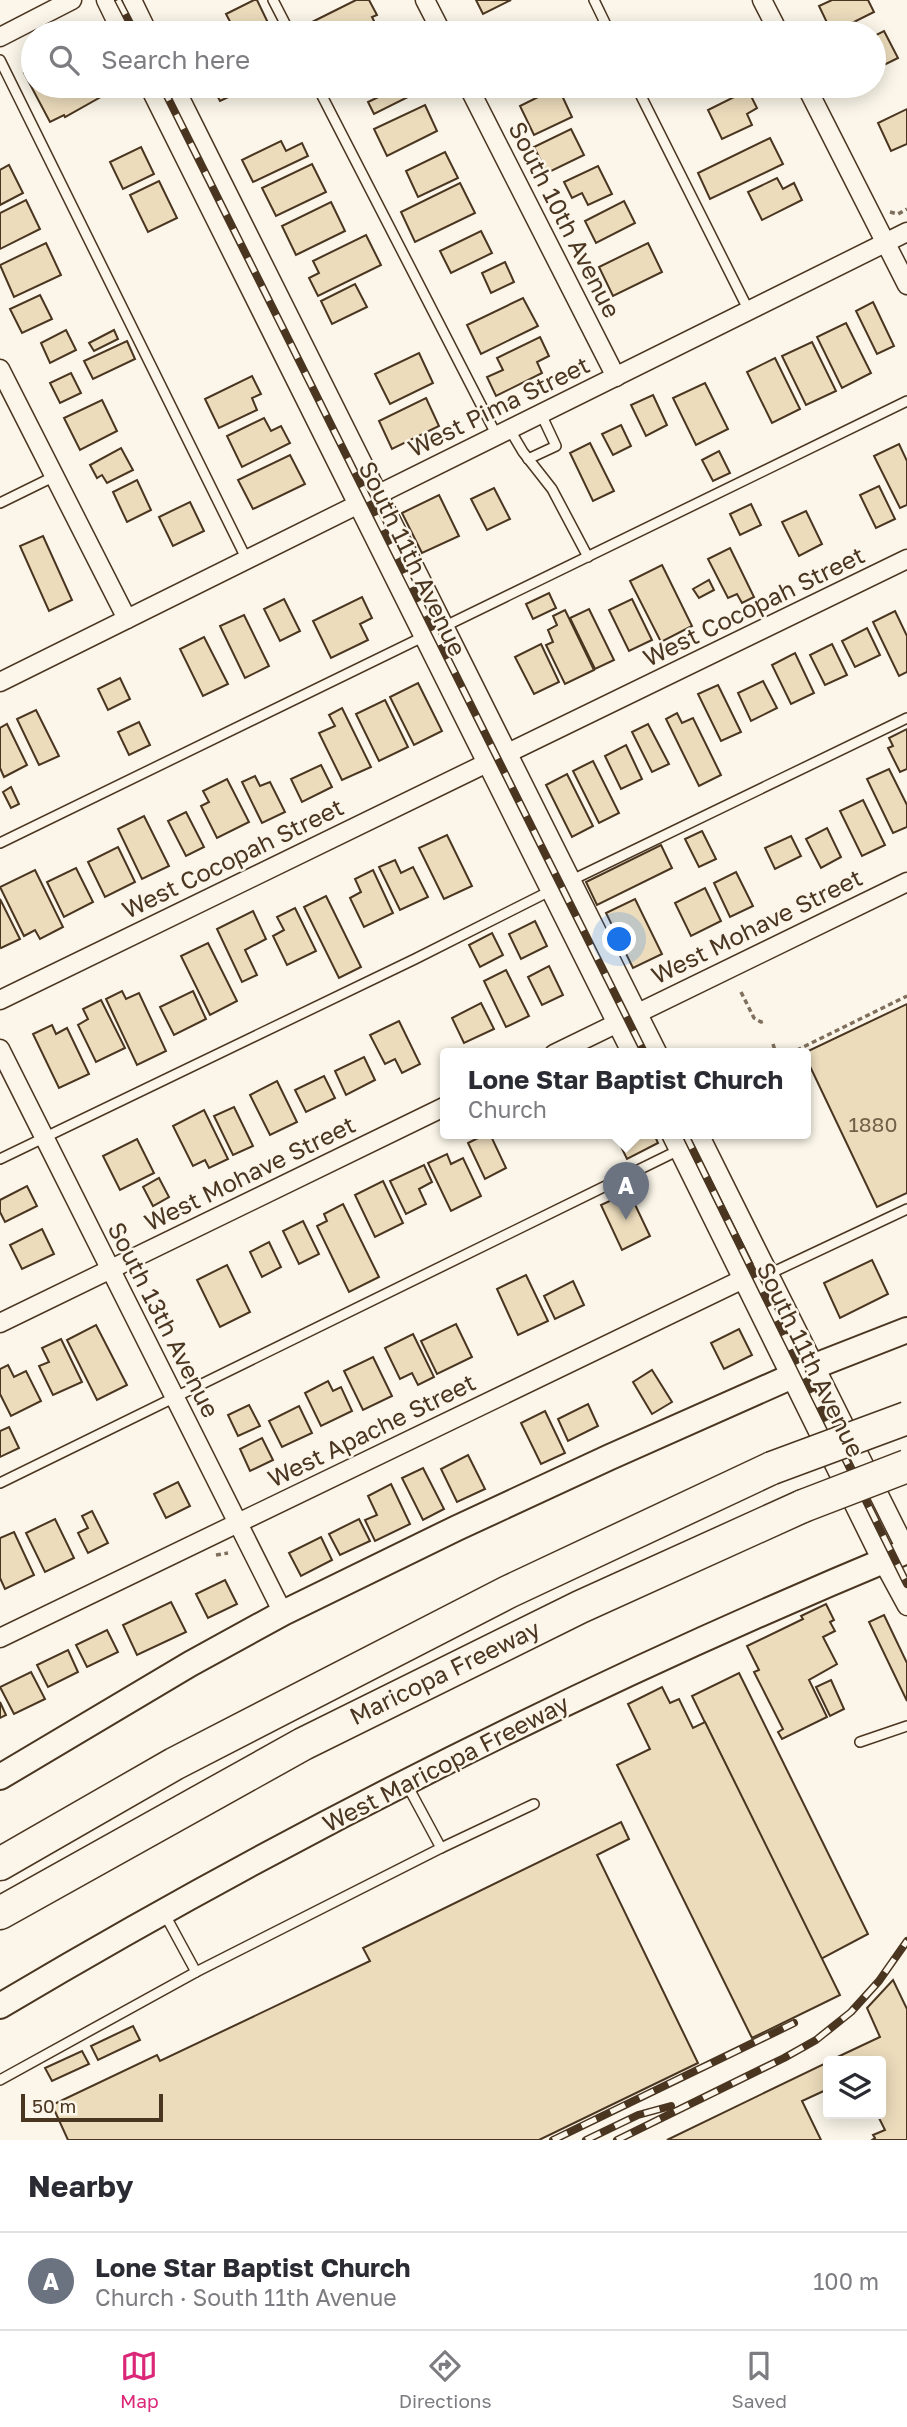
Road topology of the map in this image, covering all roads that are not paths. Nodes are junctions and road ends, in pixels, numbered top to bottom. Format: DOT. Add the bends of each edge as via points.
graph roads {
  1 [pos="72,0"];
  2 [pos="106,0"];
  3 [pos="132,0"];
  4 [pos="273,0"];
  5 [pos="425,0"];
  6 [pos="594,0"];
  7 [pos="762,0"];
  8 [pos="31,21"];
  9 [pos="116,21"];
  10 [pos="142,21"];
  11 [pos="284,21"];
  12 [pos="436,21"];
  13 [pos="604,21"];
  14 [pos="773,21"];
  15 [pos="21,26"];
  16 [pos="0,37"];
  17 [pos="0,60"];
  18 [pos="155,98"];
  19 [pos="180,98"];
  20 [pos="323,98"];
  21 [pos="474,98"];
  22 [pos="642,98"];
  23 [pos="812,98"];
  24 [pos="907,232"];
  25 [pos="887,243"];
  26 [pos="907,285"];
  27 [pos="749,311"];
  28 [pos="0,369"];
  29 [pos="616,377"];
  30 [pos="907,401"];
  31 [pos="541,414"];
  32 [pos="503,433"];
  33 [pos="528,460"];
  34 [pos="55,476"];
  35 [pos="377,495"];
  36 [pos="0,503"];
  37 [pos="358,505"];
  38 [pos="588,557"];
  39 [pos="907,559"];
  40 [pos="247,560"];
  41 [pos="127,619"];
  42 [pos="445,627"];
  43 [pos="424,637"];
  44 [pos="0,682"];
  45 [pos="907,718"];
  46 [pos="509,753"];
  47 [pos="486,763"];
  48 [pos="0,844"];
  49 [pos="572,880"];
  50 [pos="907,882"];
  51 [pos="550,891"];
  52 [pos="0,1000"];
  53 [pos="638,1013"];
  54 [pos="617,1023"];
  55 [pos="566,1048"];
  56 [pos="629,1048"];
  57 [pos="655,1048"];
  58 [pos="0,1049"];
  59 [pos="440,1109"];
  60 [pos="44,1137"];
  61 [pos="701,1139"];
  62 [pos="675,1142"];
  63 [pos="0,1159"];
  64 [pos="907,1209"];
  65 [pos="111,1269"];
  66 [pos="767,1271"];
  67 [pos="743,1279"];
  68 [pos="0,1323"];
  69 [pos="907,1330"];
  70 [pos="815,1366"];
  71 [pos="791,1377"];
  72 [pos="175,1399"];
  73 [pos="907,1418"];
  74 [pos="907,1466"];
  75 [pos="0,1482"];
  76 [pos="237,1523"];
  77 [pos="907,1551"];
  78 [pos="882,1561"];
  79 [pos="907,1606"];
  80 [pos="284,1613"];
  81 [pos="0,1637"];
  82 [pos="907,1726"];
  83 [pos="860,1742"];
  84 [pos="0,1777"];
  85 [pos="405,1782"];
  86 [pos="534,1804"];
  87 [pos="441,1848"];
  88 [pos="0,1864"];
  89 [pos="163,1911"];
  90 [pos="0,1913"];
  91 [pos="196,1972"];
  92 [pos="0,2006"];
  93 [pos="0,2080"];
  1 -- 8 [label="street"];
  2 -- 9 [label="street"];
  3 -- 10 [label="street"];
  4 -- 11 [label="lane"];
  5 -- 12 [label="street"];
  6 -- 13 [label="lane"];
  7 -- 14 [label="street"];
  15 -- 16 [label="street"];
  17 -- 40 [label="lane"];
  18 -- 37 [label="street, South 11th Avenue"];
  19 -- 35 [label="street, South 11th Avenue"];
  20 -- 32 [label="lane"];
  21 -- 29 [label="street, South 10th Avenue"];
  22 -- 27 [label="lane"];
  23 -- 25 [label="street"];
  24 -- 25 [label="street, West Pima Street"];
  25 -- 26 [label="street"];
  25 -- 27 [label="street, West Pima Street"];
  27 -- 29 [label="street, West Pima Street"];
  28 -- 34 [label="street"];
  29 -- 31 [label="street, West Pima Street"];
  30 -- 38 [label="lane"];
  31 -- 32 [label="street, West Pima Street"];
  31 -- 33 [label="lane" via="556,446"];
  32 -- 33 [label="lane"];
  32 -- 35 [label="street, West Pima Street"];
  33 -- 38 [label="lane" via="552,489"];
  34 -- 36 [label="lane"];
  34 -- 41 [label="street"];
  35 -- 37 [label="street, West Pima Street"];
  35 -- 42 [label="street, South 11th Avenue"];
  37 -- 40 [label="street, West Pima Street"];
  37 -- 43 [label="street, South 11th Avenue"];
  38 -- 42 [label="lane"];
  39 -- 46 [label="street, West Cocopah Street"];
  40 -- 41 [label="street, West Pima Street"];
  41 -- 44 [label="street, West Pima Street"];
  42 -- 43 [label="lane"];
  42 -- 46 [label="street, South 11th Avenue"];
  43 -- 47 [label="street, South 11th Avenue"];
  43 -- 48 [label="lane"];
  45 -- 49 [label="lane"];
  46 -- 49 [label="street, South 11th Avenue"];
  47 -- 51 [label="street, South 11th Avenue"];
  47 -- 52 [label="street, West Cocopah Street"];
  49 -- 53 [label="street, South 11th Avenue"];
  50 -- 53 [label="street, West Mohave Street"];
  51 -- 54 [label="street, South 11th Avenue"];
  51 -- 60 [label="lane"];
  53 -- 54 [label="street, West Mohave Street"];
  53 -- 57 [label="street, South 11th Avenue"];
  54 -- 55 [label="street, West Mohave Street"];
  54 -- 56 [label="street, South 11th Avenue"];
  58 -- 60 [label="street, South 13th Avenue"];
  59 -- 65 [label="street, West Mohave Street"];
  60 -- 63 [label="lane"];
  60 -- 65 [label="street, South 13th Avenue"];
  61 -- 66 [label="street, South 11th Avenue"];
  62 -- 67 [label="street, South 11th Avenue"];
  62 -- 72 [label="lane"];
  64 -- 66 [label="lane"];
  65 -- 68 [label="street, West Mohave Street"];
  65 -- 72 [label="street, South 13th Avenue"];
  66 -- 67 [label="street, West Apache Street"];
  66 -- 70 [label="street, South 11th Avenue"];
  67 -- 71 [label="street, South 11th Avenue"];
  67 -- 76 [label="street, West Apache Street"];
  69 -- 70 [label="main road"];
  70 -- 71 [label="main road"];
  70 -- 77 [label="street, South 11th Avenue"];
  71 -- 78 [label="street, South 11th Avenue"];
  71 -- 80 [label="main road" via="480,1517"];
  72 -- 75 [label="lane"];
  72 -- 76 [label="street, South 13th Avenue"];
  73 -- 88 [label="highway, Maricopa Freeway, bridge" via="772,1468 496,1598 174,1764"];
  74 -- 90 [label="highway, Maricopa Freeway, bridge" via="803,1506 580,1607 303,1744"];
  76 -- 80 [label="street, South 13th Avenue"];
  76 -- 81 [label="street, West Apache Street"];
  77 -- 78 [label="main road, West Maricopa Freeway"];
  78 -- 79 [label="street, South 11th Avenue"];
  78 -- 85 [label="main road, West Maricopa Freeway"];
  80 -- 84 [label="main road"];
  82 -- 83 [label="lane"];
  85 -- 87 [label="lane"];
  85 -- 89 [label="main road, West Maricopa Freeway"];
  86 -- 87 [label="lane"];
  87 -- 91 [label="lane"];
  89 -- 91 [label="lane"];
  89 -- 92 [label="main road, West Maricopa Freeway"];
  91 -- 93 [label="lane"];
}
